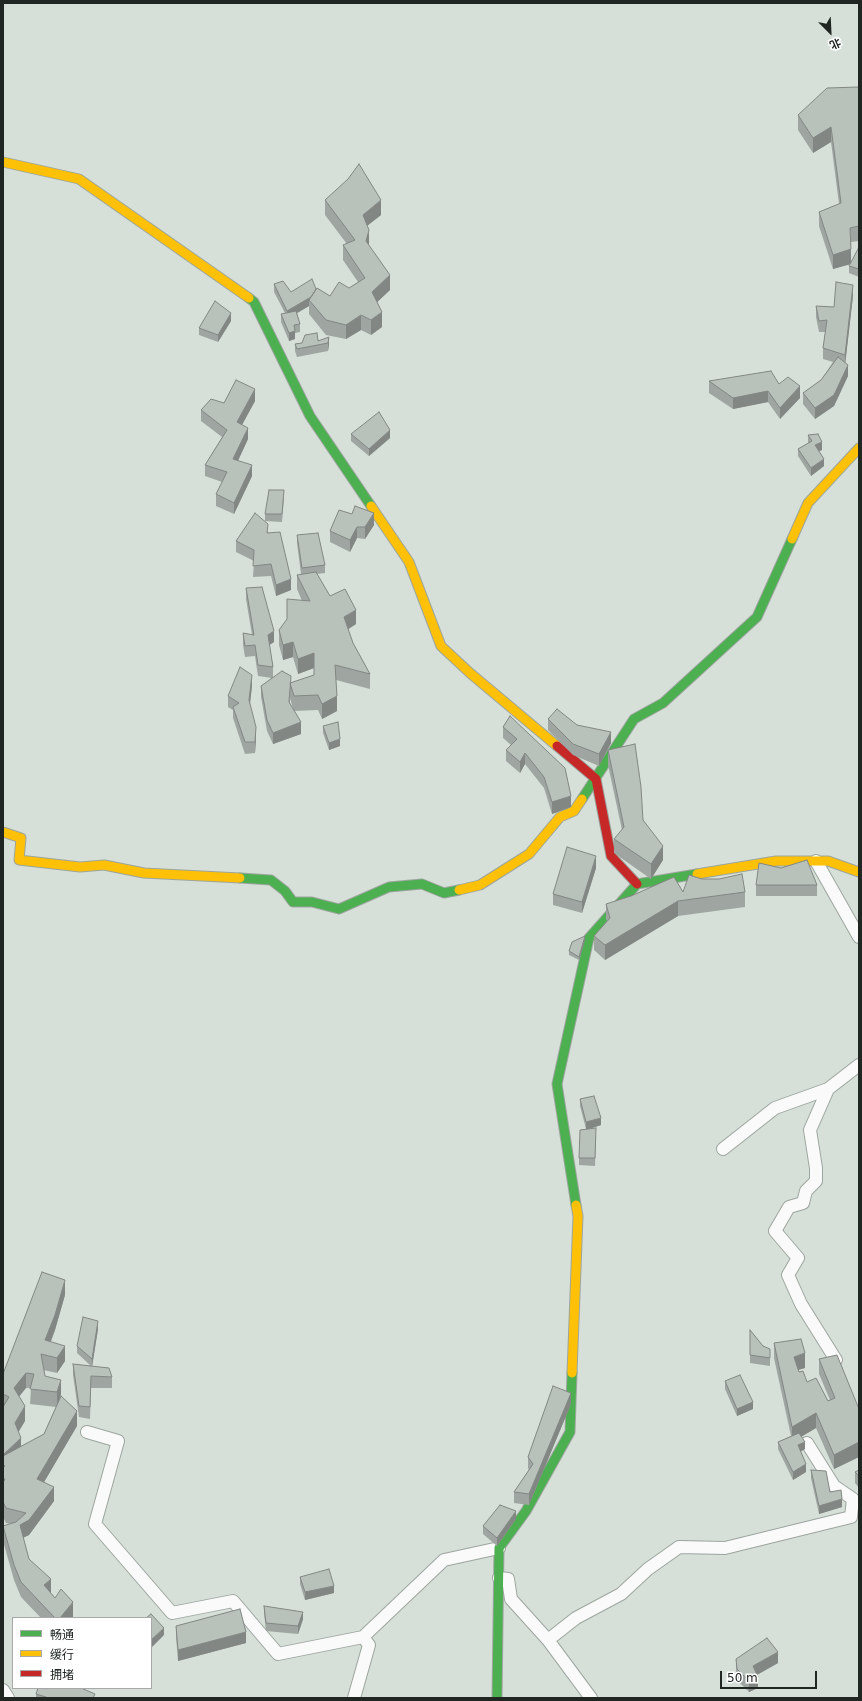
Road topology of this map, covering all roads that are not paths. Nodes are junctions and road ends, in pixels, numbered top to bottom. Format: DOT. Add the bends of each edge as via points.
graph roads {
  1 [pos="3,162"];
  2 [pos="859,448"];
  3 [pos="596,779"];
  4 [pos="3,832"];
  5 [pos="816,861"];
  6 [pos="859,872"];
  7 [pos="636,884"];
  8 [pos="859,937"];
  9 [pos="859,1065"];
  10 [pos="828,1089"];
  11 [pos="723,1149"];
  12 [pos="836,1360"];
  13 [pos="87,1432"];
  14 [pos="807,1443"];
  15 [pos="499,1548"];
  16 [pos="499,1578"];
  17 [pos="363,1637"];
  18 [pos="548,1640"];
  19 [pos="3,1690"];
  20 [pos="8,1698"];
  21 [pos="354,1698"];
  22 [pos="497,1698"];
  23 [pos="591,1698"];
  1 -- 3 [label="street" via="79,179 254,302 310,416 409,562 441,646"];
  2 -- 3 [label="street" via="808,503 757,617 664,703 634,719"];
  3 -- 4 [label="street" via="574,811 560,817 529,854 480,886 444,893 422,884 389,887 339,909 312,902 293,902 285,891 271,880 144,873 104,865 80,867 19,860 21,838"];
  3 -- 7 [label="street" via="611,856"];
  5 -- 6 [label="street" via="828,861"];
  5 -- 7 [label="street" via="776,861"];
  5 -- 8 [label="street"];
  7 -- 15 [label="street" via="589,938 557,1084 578,1216 570,1432 526,1511"];
  9 -- 10 [label="street"];
  10 -- 11 [label="street" via="775,1108"];
  10 -- 12 [label="street" via="810,1130 816,1181 806,1191 803,1203 789,1207 775,1231 798,1258 788,1274 801,1304"];
  13 -- 17 [label="street" via="118,1441 95,1524 172,1613 233,1601 278,1654"];
  14 -- 18 [label="street" via="834,1486 853,1499 851,1517 726,1548 679,1547 648,1569 620,1594 576,1618"];
  15 -- 16 [label="street"];
  15 -- 17 [label="street" via="444,1560"];
  16 -- 18 [label="street" via="508,1579 511,1599"];
  16 -- 22 [label="street"];
  17 -- 21 [label="street" via="369,1645"];
  18 -- 23 [label="street"];
  19 -- 20 [label="street"];
}
